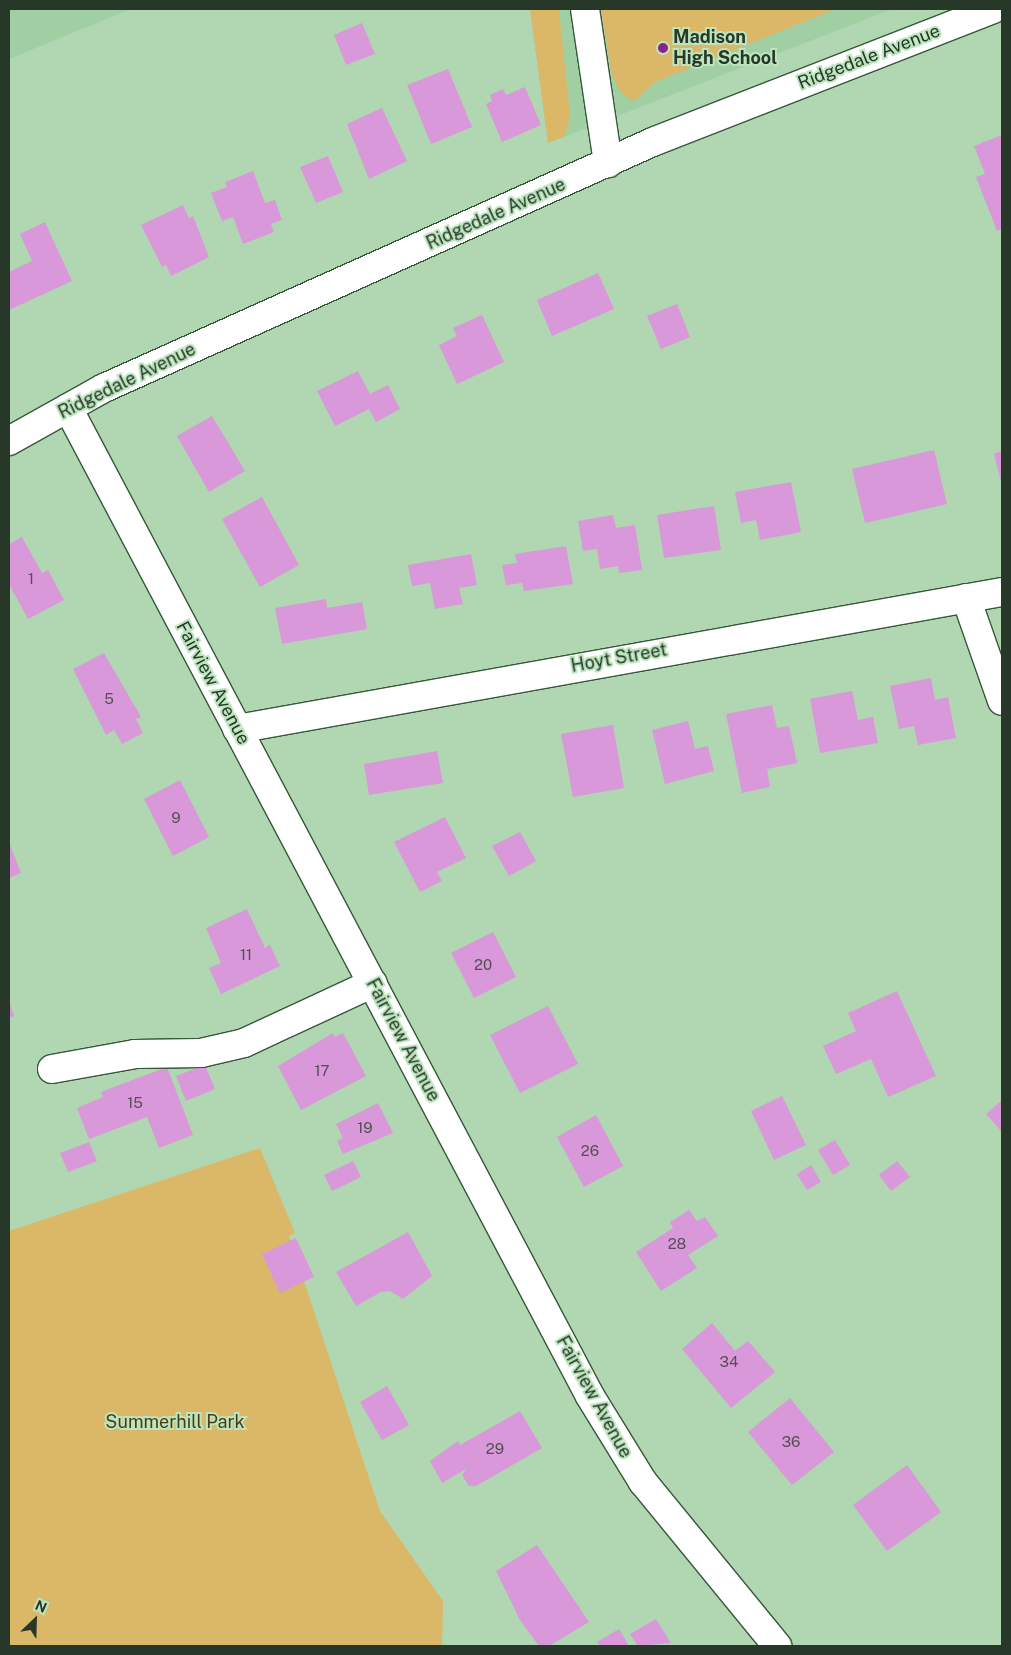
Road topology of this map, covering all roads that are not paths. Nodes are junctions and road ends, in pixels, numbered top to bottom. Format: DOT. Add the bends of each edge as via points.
graph roads {
  1 [pos="585,9"];
  2 [pos="993,9"];
  3 [pos="608,163"];
  4 [pos="68,408"];
  5 [pos="9,441"];
  6 [pos="1002,592"];
  7 [pos="966,598"];
  8 [pos="1002,701"];
  9 [pos="237,729"];
  10 [pos="373,983"];
  11 [pos="52,1069"];
  12 [pos="777,1646"];
  1 -- 3 [label="street"];
  2 -- 3 [label="street, Ridgedale Avenue"];
  3 -- 4 [label="street, Ridgedale Avenue" via="149,367"];
  4 -- 5 [label="street, Ridgedale Avenue"];
  4 -- 9 [label="street, Fairview Avenue"];
  6 -- 7 [label="street, Hoyt Street"];
  7 -- 8 [label="street"];
  7 -- 9 [label="street, Hoyt Street"];
  9 -- 10 [label="street, Fairview Avenue"];
  10 -- 11 [label="street" via="244,1043 200,1053 135,1054"];
  10 -- 12 [label="street, Fairview Avenue" via="590,1396 643,1482"];
}
